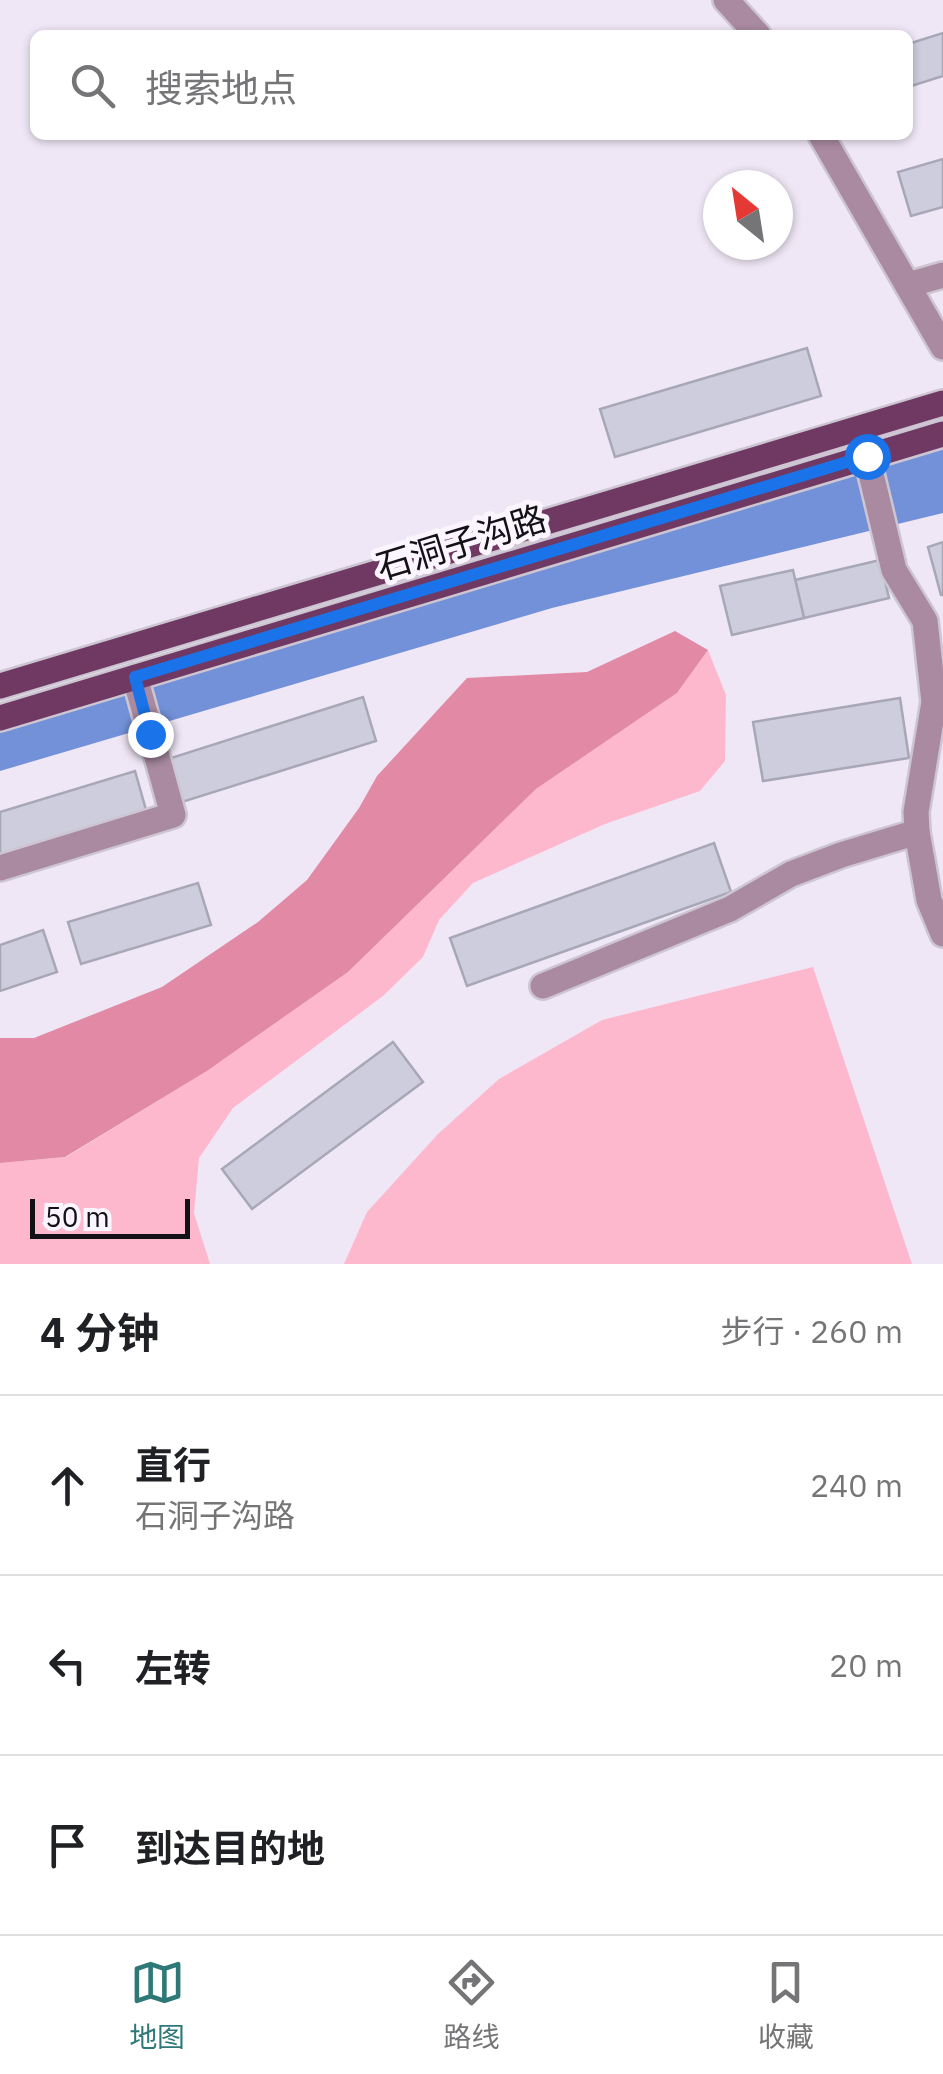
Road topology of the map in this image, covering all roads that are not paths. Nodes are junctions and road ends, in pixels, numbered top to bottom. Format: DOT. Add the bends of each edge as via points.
graph roads {
  1 [pos="726,0"];
  2 [pos="753,30"];
  3 [pos="825,140"];
  4 [pos="943,275"];
  5 [pos="908,285"];
  6 [pos="943,347"];
  7 [pos="943,403"];
  8 [pos="943,434"];
  9 [pos="868,462"];
  10 [pos="136,683"];
  11 [pos="0,686"];
  12 [pos="0,718"];
  13 [pos="917,832"];
  14 [pos="0,868"];
  15 [pos="943,934"];
  16 [pos="544,986"];
  1 -- 2 [label="street"];
  3 -- 5 [label="street"];
  4 -- 5 [label="street"];
  5 -- 6 [label="street"];
  7 -- 11 [label="main road, 石洞子沟路"];
  8 -- 9 [label="main road, 石洞子沟路"];
  9 -- 10 [label="main road, 石洞子沟路"];
  9 -- 13 [label="street" via="894,570 924,621 934,702"];
  10 -- 12 [label="main road, 石洞子沟路"];
  10 -- 14 [label="street" via="173,814"];
  13 -- 15 [label="street" via="929,900"];
  13 -- 16 [label="street" via="791,874 730,909"];
}
